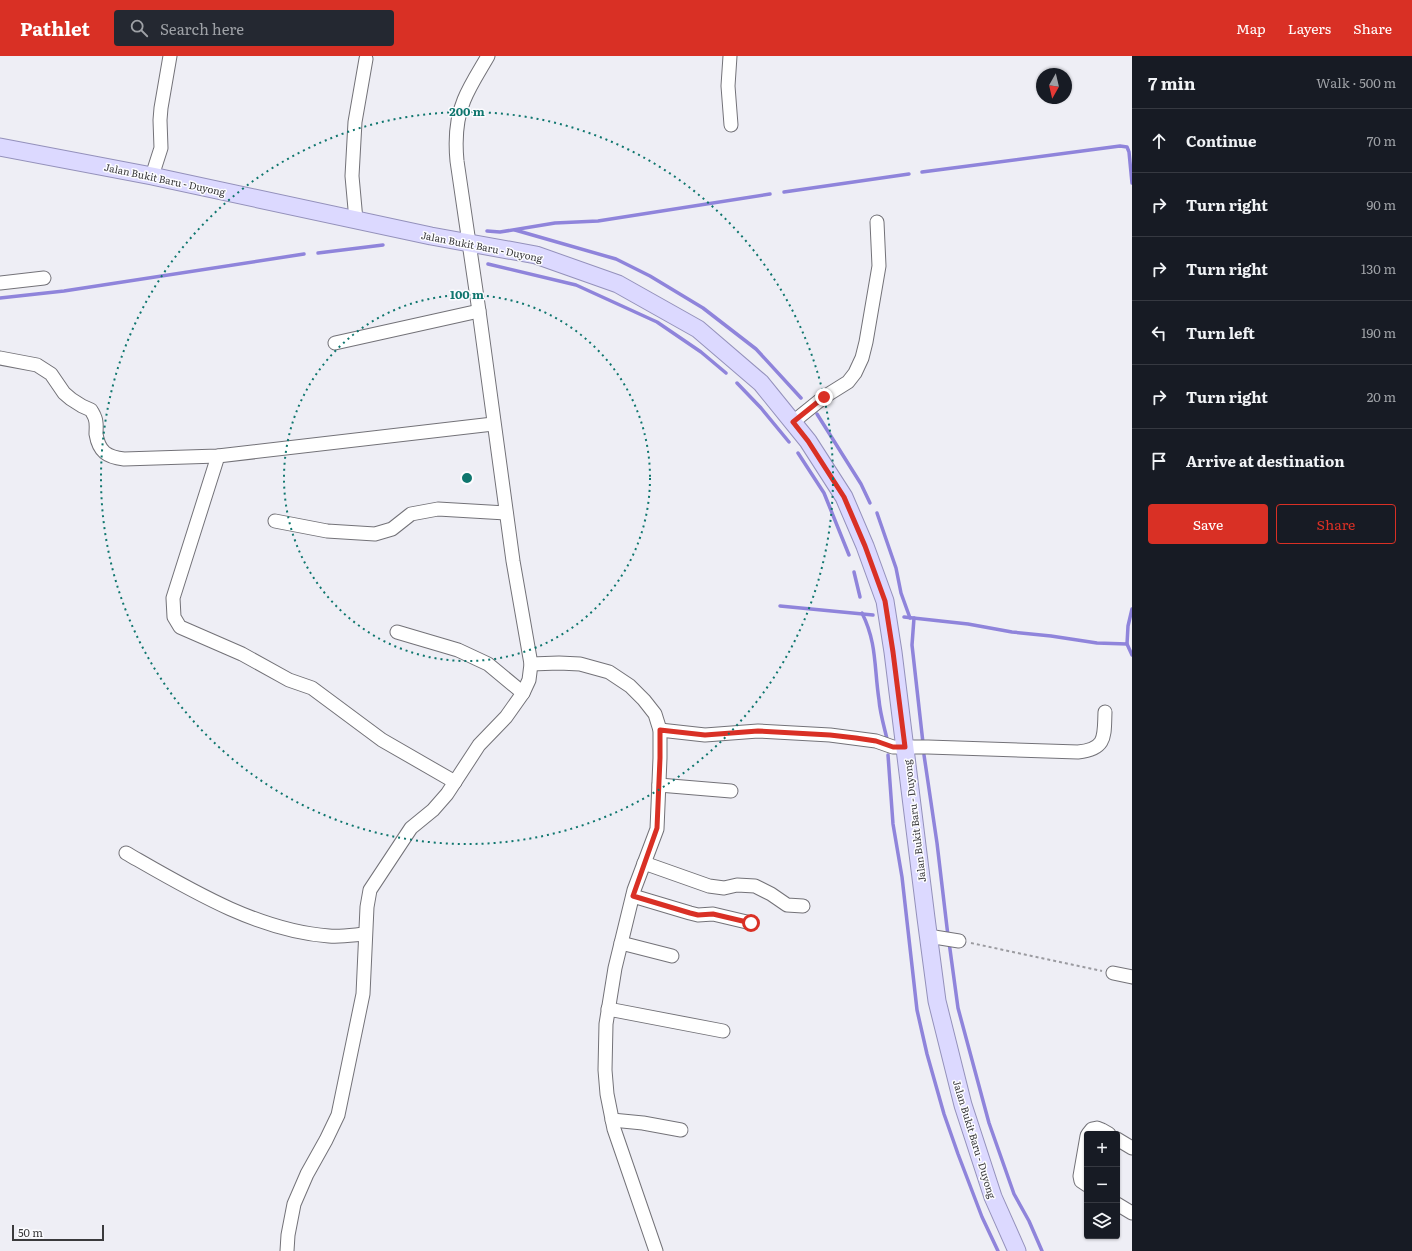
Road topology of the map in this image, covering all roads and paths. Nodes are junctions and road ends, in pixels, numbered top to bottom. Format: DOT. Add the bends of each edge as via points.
graph roads {
  1 [pos="170,56"];
  2 [pos="488,56"];
  3 [pos="730,56"];
  4 [pos="366,59"];
  5 [pos="731,125"];
  6 [pos="0,146"];
  7 [pos="152,176"];
  8 [pos="356,220"];
  9 [pos="877,222"];
  10 [pos="470,243"];
  11 [pos="44,278"];
  12 [pos="0,283"];
  13 [pos="479,312"];
  14 [pos="335,343"];
  15 [pos="0,358"];
  16 [pos="793,422"];
  17 [pos="494,424"];
  18 [pos="218,456"];
  19 [pos="506,513"];
  20 [pos="275,521"];
  21 [pos="397,632"];
  22 [pos="532,664"];
  23 [pos="522,693"];
  24 [pos="1105,712"];
  25 [pos="660,730"];
  26 [pos="905,747"];
  27 [pos="455,782"];
  28 [pos="659,785"];
  29 [pos="731,790"];
  30 [pos="126,853"];
  31 [pos="644,863"];
  32 [pos="633,896"];
  33 [pos="803,906"];
  34 [pos="751,923"];
  35 [pos="365,934"];
  36 [pos="936,937"];
  37 [pos="959,941"];
  38 [pos="621,943"];
  39 [pos="672,956"];
  40 [pos="1113,973"];
  41 [pos="1132,977"];
  42 [pos="608,1009"];
  43 [pos="723,1031"];
  44 [pos="612,1120"];
  45 [pos="681,1130"];
  46 [pos="1090,1131"];
  47 [pos="1103,1131"];
  48 [pos="1120,1141"];
  49 [pos="1132,1148"];
  50 [pos="1084,1153"];
  51 [pos="1084,1183"];
  52 [pos="1120,1206"];
  53 [pos="1132,1213"];
  54 [pos="287,1251"];
  55 [pos="656,1251"];
  56 [pos="1017,1251"];
  1 -- 7 [label="street" via="161,108 161,148"];
  2 -- 10 [label="street" via="464,100 455,141"];
  3 -- 5 [label="street" via="728,86"];
  4 -- 8 [label="street" via="355,122 352,176"];
  6 -- 7 [label="main road, Jalan Bukit Baru - Duyong"];
  7 -- 8 [label="main road, Jalan Bukit Baru - Duyong"];
  8 -- 10 [label="main road, Jalan Bukit Baru - Duyong"];
  9 -- 16 [label="street" via="878,274 862,358 848,382"];
  10 -- 13 [label="street"];
  10 -- 16 [label="main road, Jalan Bukit Baru - Duyong" via="536,256 618,284 698,328 761,383"];
  11 -- 12 [label="street"];
  13 -- 14 [label="street"];
  13 -- 17 [label="street"];
  15 -- 18 [label="street" via="37,365 51,374 71,399 91,410 95,419 99,448 105,454 124,459"];
  16 -- 26 [label="main road, Jalan Bukit Baru - Duyong" via="844,497 885,601"];
  17 -- 18 [label="street"];
  17 -- 19 [label="street"];
  18 -- 27 [label="street" via="173,598 174,617 180,626 242,654 288,680 312,688 382,740"];
  19 -- 20 [label="street" via="438,509 411,514 392,529 375,534 327,531"];
  19 -- 22 [label="street"];
  21 -- 23 [label="street" via="458,650 488,664"];
  22 -- 23 [label="street" via="529,680"];
  22 -- 25 [label="street" via="580,664 609,672 630,686 644,700 655,714"];
  23 -- 27 [label="street" via="506,717 479,745"];
  24 -- 26 [label="street" via="1102,742 1088,751"];
  25 -- 26 [label="street" via="705,735 758,731 830,735"];
  25 -- 28 [label="street"];
  26 -- 36 [label="main road, Jalan Bukit Baru - Duyong"];
  27 -- 35 [label="street" via="433,810 411,828 370,890 366,907"];
  28 -- 29 [label="street"];
  28 -- 31 [label="street" via="657,828"];
  30 -- 35 [label="street" via="211,899 276,927 329,936"];
  31 -- 32 [label="street"];
  31 -- 33 [label="street" via="709,886 756,886 787,905"];
  32 -- 34 [label="street" via="698,915 713,914"];
  32 -- 38 [label="street"];
  35 -- 54 [label="street" via="363,994 338,1115 294,1204"];
  36 -- 37 [label="street"];
  36 -- 56 [label="main road, Jalan Bukit Baru - Duyong" via="937,1001 963,1106 993,1197"];
  37 -- 40 [label="path"];
  38 -- 39 [label="street"];
  38 -- 42 [label="street"];
  40 -- 41 [label="street"];
  42 -- 43 [label="street"];
  42 -- 44 [label="street" via="605,1070"];
  44 -- 45 [label="street"];
  44 -- 55 [label="street"];
  46 -- 47 [label="street" via="1097,1128"];
  48 -- 49 [label="street"];
  50 -- 51 [label="street" via="1080,1176"];
  52 -- 53 [label="street"];
}
